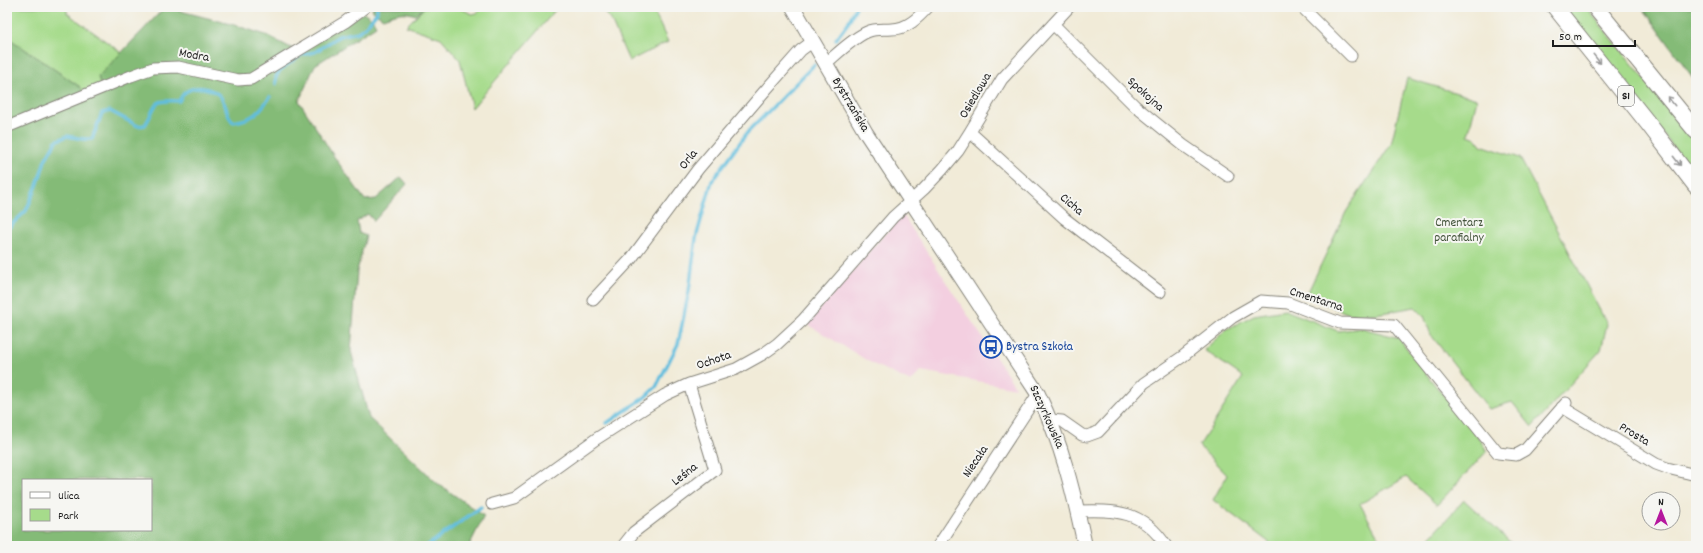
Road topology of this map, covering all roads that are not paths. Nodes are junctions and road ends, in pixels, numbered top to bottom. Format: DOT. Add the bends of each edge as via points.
graph roads {
  1 [pos="365,7"];
  2 [pos="792,7"];
  3 [pos="928,7"];
  4 [pos="1069,7"];
  5 [pos="1302,7"];
  6 [pos="1555,7"];
  7 [pos="1595,7"];
  8 [pos="1053,24"];
  9 [pos="812,42"];
  10 [pos="1351,56"];
  11 [pos="825,64"];
  12 [pos="7,127"];
  13 [pos="1696,131"];
  14 [pos="970,132"];
  15 [pos="1228,176"];
  16 [pos="1696,186"];
  17 [pos="911,201"];
  18 [pos="1160,292"];
  19 [pos="593,300"];
  20 [pos="689,384"];
  21 [pos="1038,394"];
  22 [pos="1564,405"];
  23 [pos="1051,420"];
  24 [pos="1696,475"];
  25 [pos="492,504"];
  26 [pos="1077,511"];
  27 [pos="623,546"];
  28 [pos="938,546"];
  29 [pos="1085,546"];
  30 [pos="1166,546"];
  1 -- 12 [label="street, Modra" via="345,22 251,79 238,80 178,67 153,68"];
  2 -- 9 [label="main road, Bystrzańska"];
  3 -- 11 [label="street" via="904,27 864,33"];
  4 -- 8 [label="street, Osiedlowa"];
  5 -- 10 [label="street"];
  6 -- 16 [label="highway, S1, one-way"];
  13 -- 7 [label="highway, one-way"];
  8 -- 14 [label="street, Osiedlowa" via="1002,79"];
  8 -- 15 [label="street, Spokojna" via="1135,106 1183,145"];
  9 -- 11 [label="main road, Bystrzańska"];
  9 -- 19 [label="street, Orla" via="800,50 763,92 698,169 631,259"];
  11 -- 17 [label="main road, Bystrzańska"];
  14 -- 17 [label="street, Osiedlowa" via="942,170"];
  14 -- 18 [label="street, Cicha" via="1064,218"];
  17 -- 20 [label="street, Ochota" via="893,217 803,320 777,344 736,369"];
  17 -- 21 [label="main road, Szczyrkowska"];
  20 -- 25 [label="street, Ochota" via="664,396 596,439 514,498"];
  20 -- 27 [label="street, Leśna" via="715,470 634,532"];
  21 -- 23 [label="main road, Szczyrkowska"];
  21 -- 28 [label="street, Niecała"];
  22 -- 23 [label="street, Cmentarna" via="1525,450 1516,455 1498,453 1394,325 1340,323 1288,303 1262,301 1233,317 1144,383 1098,432 1082,435 1062,420"];
  22 -- 24 [label="street, Prosta" via="1656,464"];
  23 -- 26 [label="main road, Szczyrkowska" via="1065,461"];
  26 -- 29 [label="main road, Szczyrkowska"];
  26 -- 30 [label="street" via="1105,510 1131,515 1149,526"];
}
